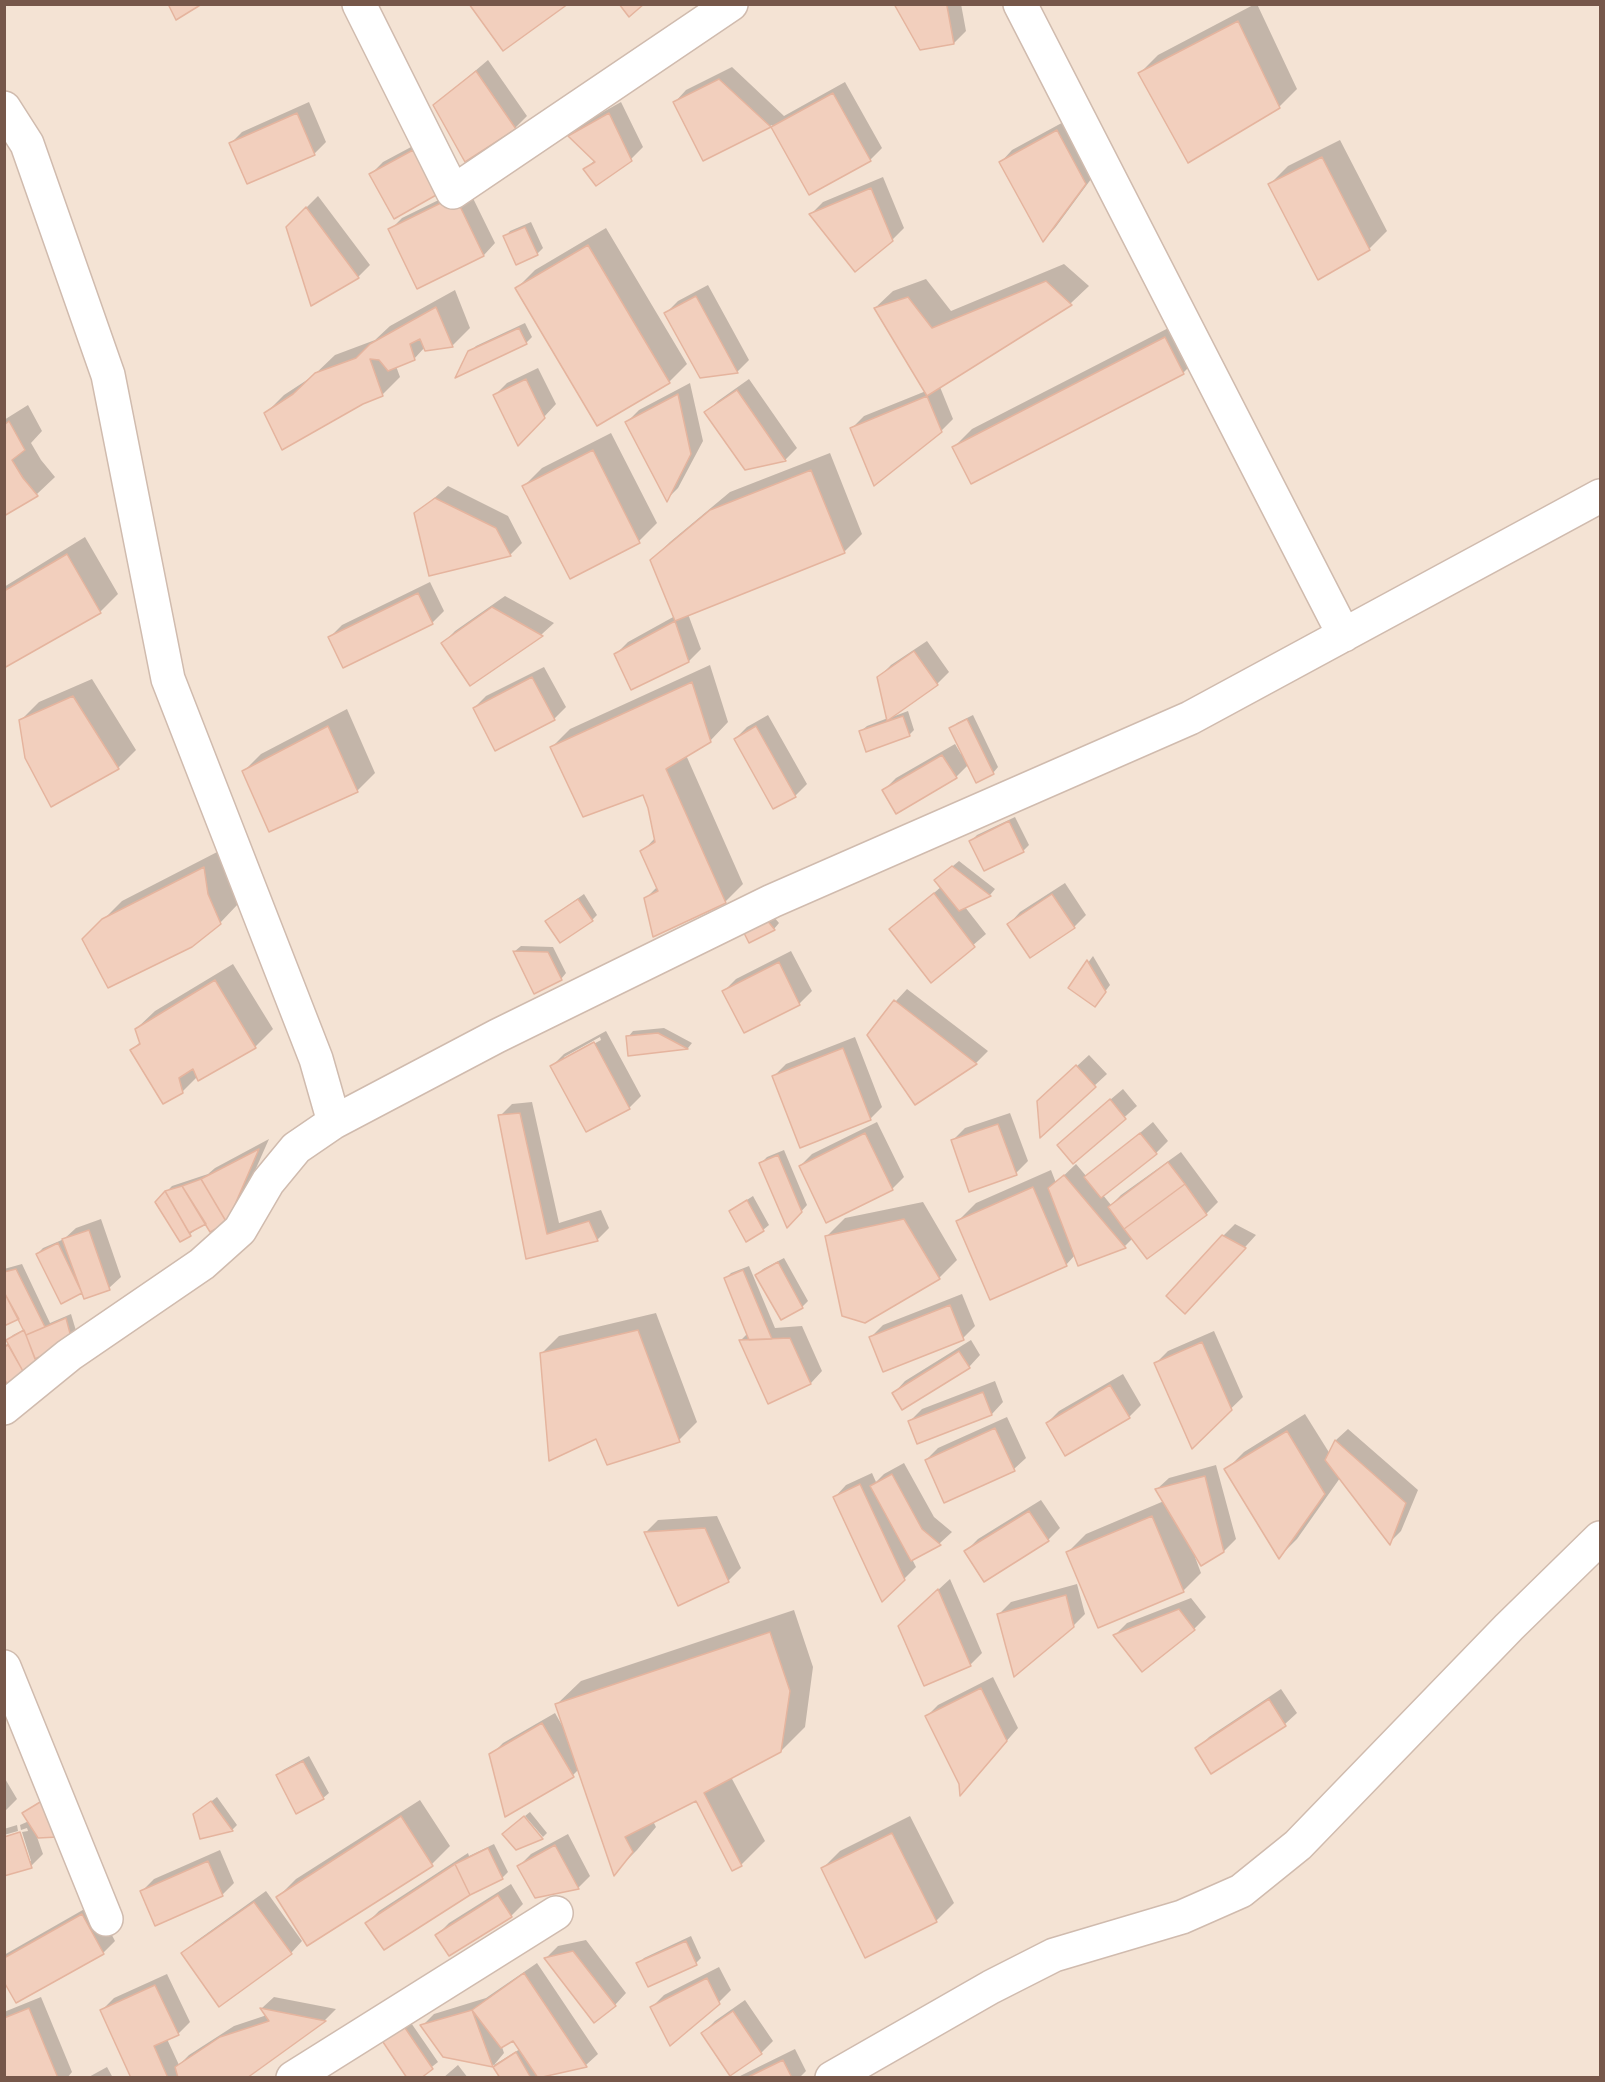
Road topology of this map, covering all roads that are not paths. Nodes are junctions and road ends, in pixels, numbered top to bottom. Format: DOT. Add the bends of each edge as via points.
graph roads {
  1 [pos="359,4"];
  2 [pos="731,4"];
  3 [pos="1020,4"];
  4 [pos="4,108"];
  5 [pos="1600,496"];
  6 [pos="1344,635"];
  7 [pos="334,1122"];
  8 [pos="4,1408"];
  9 [pos="1600,1538"];
  10 [pos="4,1667"];
  11 [pos="556,1913"];
  12 [pos="106,1919"];
  13 [pos="293,2078"];
  14 [pos="832,2078"];
  1 -- 2 [label="street" via="453,192"];
  3 -- 6 [label="street"];
  4 -- 7 [label="street" via="27,144 108,375 168,679 316,1059"];
  5 -- 6 [label="street"];
  6 -- 7 [label="street" via="1190,718 765,905 497,1036"];
  7 -- 8 [label="street" via="296,1148 268,1182 240,1230 202,1263 69,1355"];
  9 -- 14 [label="street" via="1298,1845 1241,1891 1182,1917 1054,1954"];
  10 -- 12 [label="street"];
  11 -- 13 [label="street"];
}
